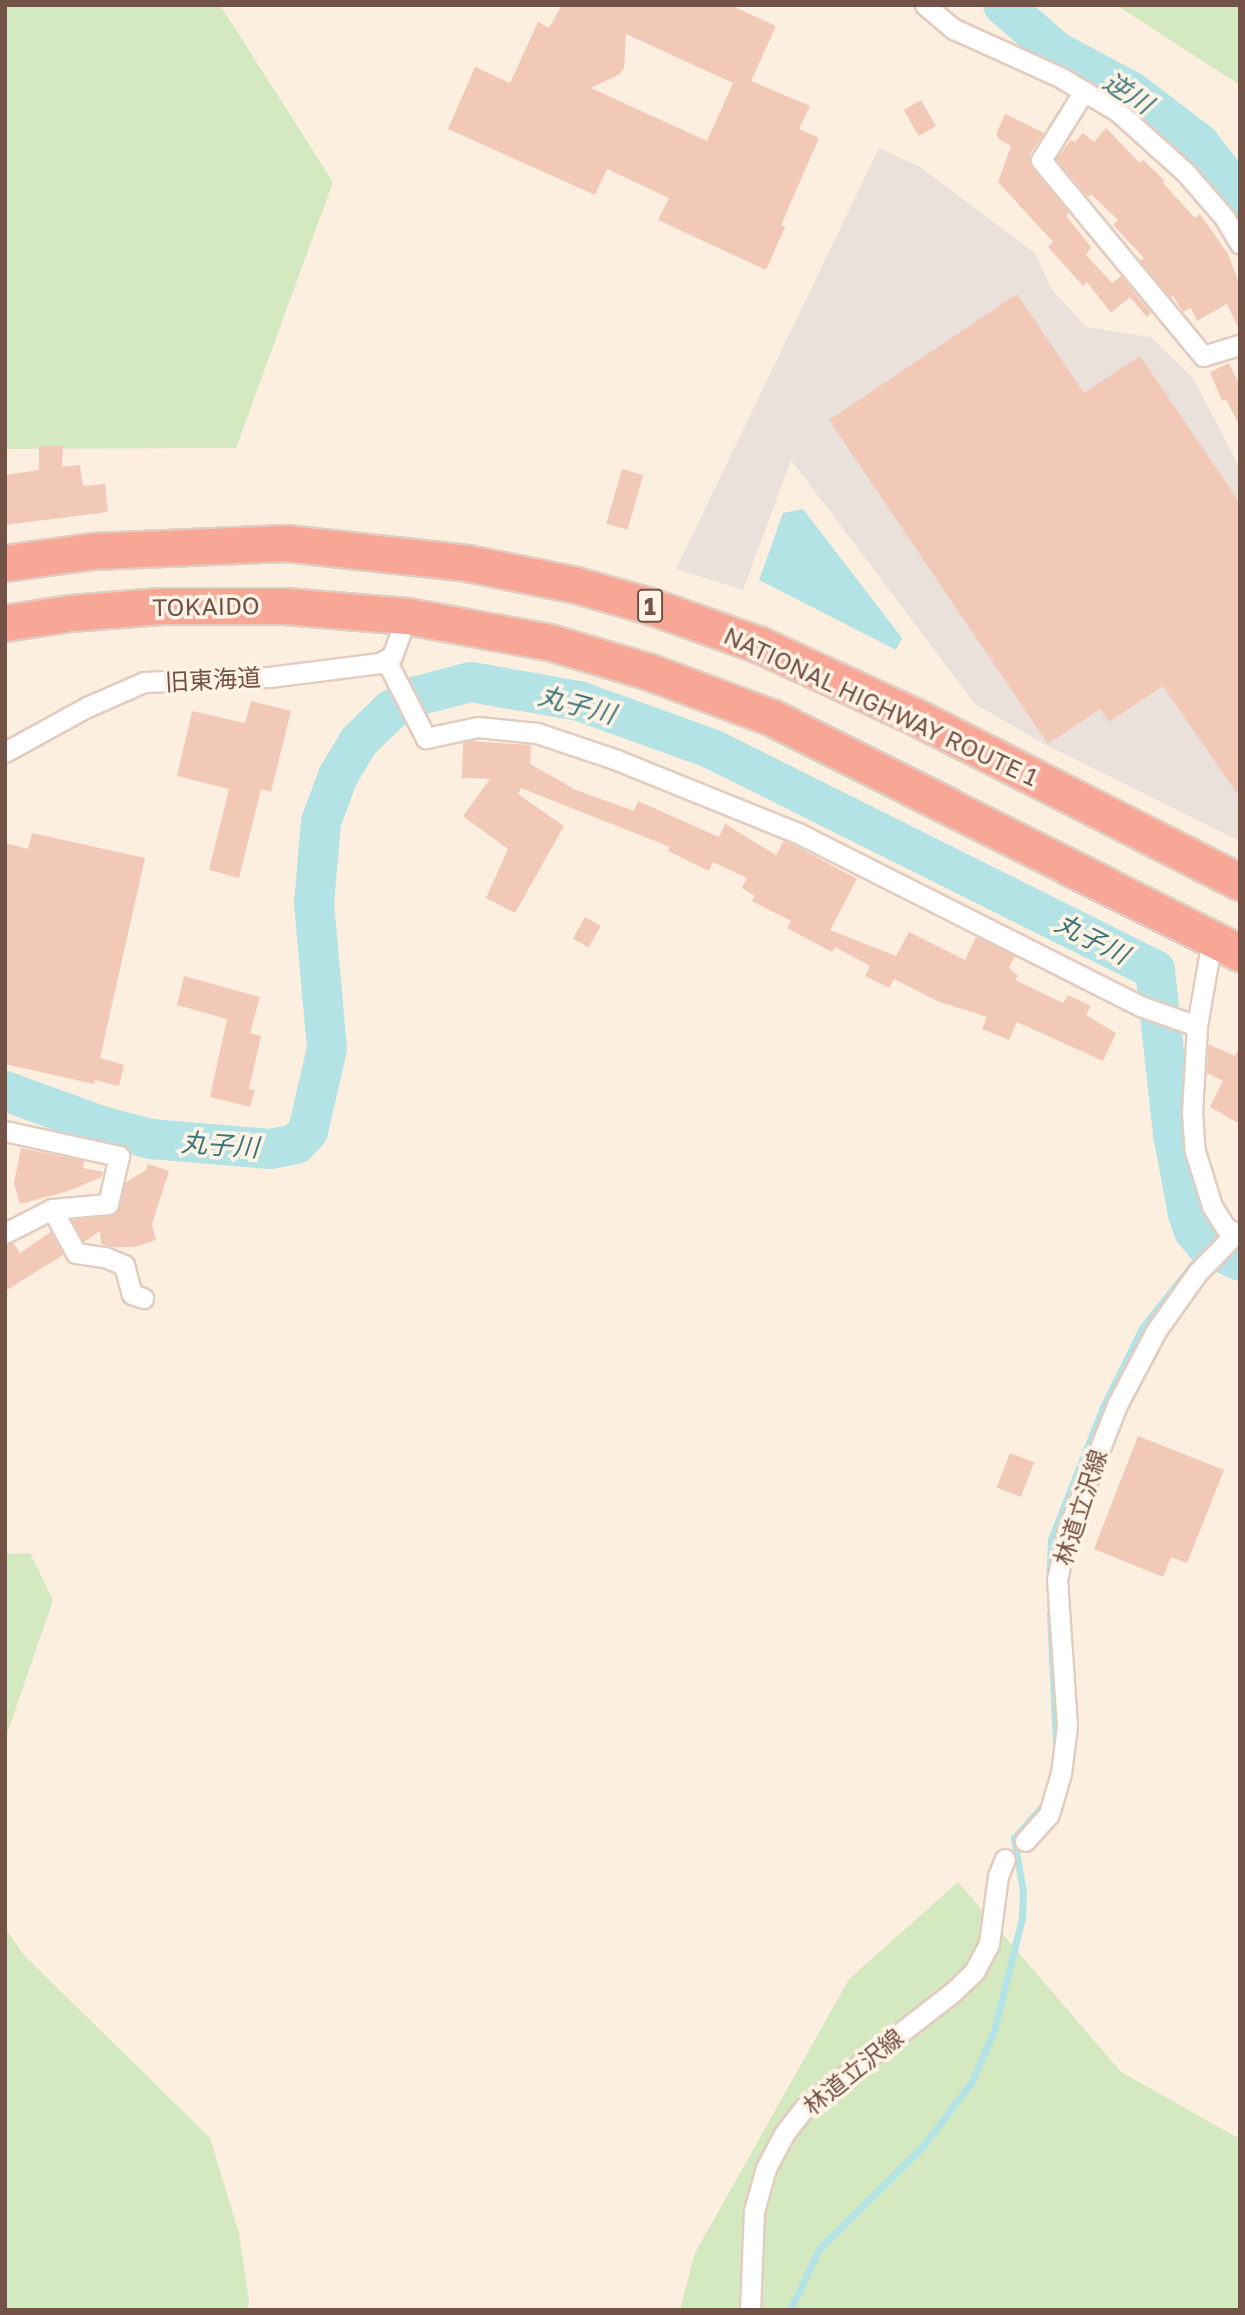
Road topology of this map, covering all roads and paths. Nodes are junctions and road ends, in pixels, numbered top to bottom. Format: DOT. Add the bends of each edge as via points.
graph roads {
  1 [pos="925,5"];
  2 [pos="1084,91"];
  3 [pos="1240,244"];
  4 [pos="1240,345"];
  5 [pos="5,563"];
  6 [pos="407,616"];
  7 [pos="5,623"];
  8 [pos="386,660"];
  9 [pos="5,752"];
  10 [pos="1240,882"];
  11 [pos="1226,946"];
  12 [pos="1192,1025"];
  13 [pos="5,1131"];
  14 [pos="52,1209"];
  15 [pos="5,1233"];
  16 [pos="1234,1236"];
  17 [pos="143,1298"];
  18 [pos="1025,1842"];
  19 [pos="1005,1859"];
  20 [pos="750,2310"];
  1 -- 2 [label="street" via="954,29"];
  2 -- 3 [label="street" via="1117,111 1186,173 1224,217"];
  2 -- 4 [label="street" via="1041,160 1203,356"];
  5 -- 10 [label="highway, NATIONAL HIGHWAY ROUTE 1 / 1" via="93,551 286,543 467,563 576,585 761,645 914,716"];
  6 -- 7 [label="highway, TOKAIDO" via="285,606 160,606"];
  6 -- 8 [label="street" via="392,656"];
  6 -- 11 [label="highway" via="549,642 647,671 773,718"];
  8 -- 9 [label="street, 旧東海道" via="269,677 144,682"];
  8 -- 12 [label="street" via="426,738 478,727 537,733 617,760 798,833 1145,1008"];
  11 -- 12 [label="street"];
  12 -- 16 [label="street" via="1195,1151 1212,1206"];
  13 -- 14 [label="street" via="119,1156 108,1204"];
  14 -- 15 [label="street"];
  14 -- 17 [label="street" via="76,1253 124,1265 132,1294"];
  16 -- 18 [label="street, 林道立沢線" via="1198,1272 1156,1331 1118,1403 1063,1547 1057,1580 1067,1726 1061,1773 1049,1814"];
  19 -- 20 [label="street, 林道立沢線" via="998,1876 989,1944 974,1972 805,2107 784,2134 766,2168 754,2211"];
}
